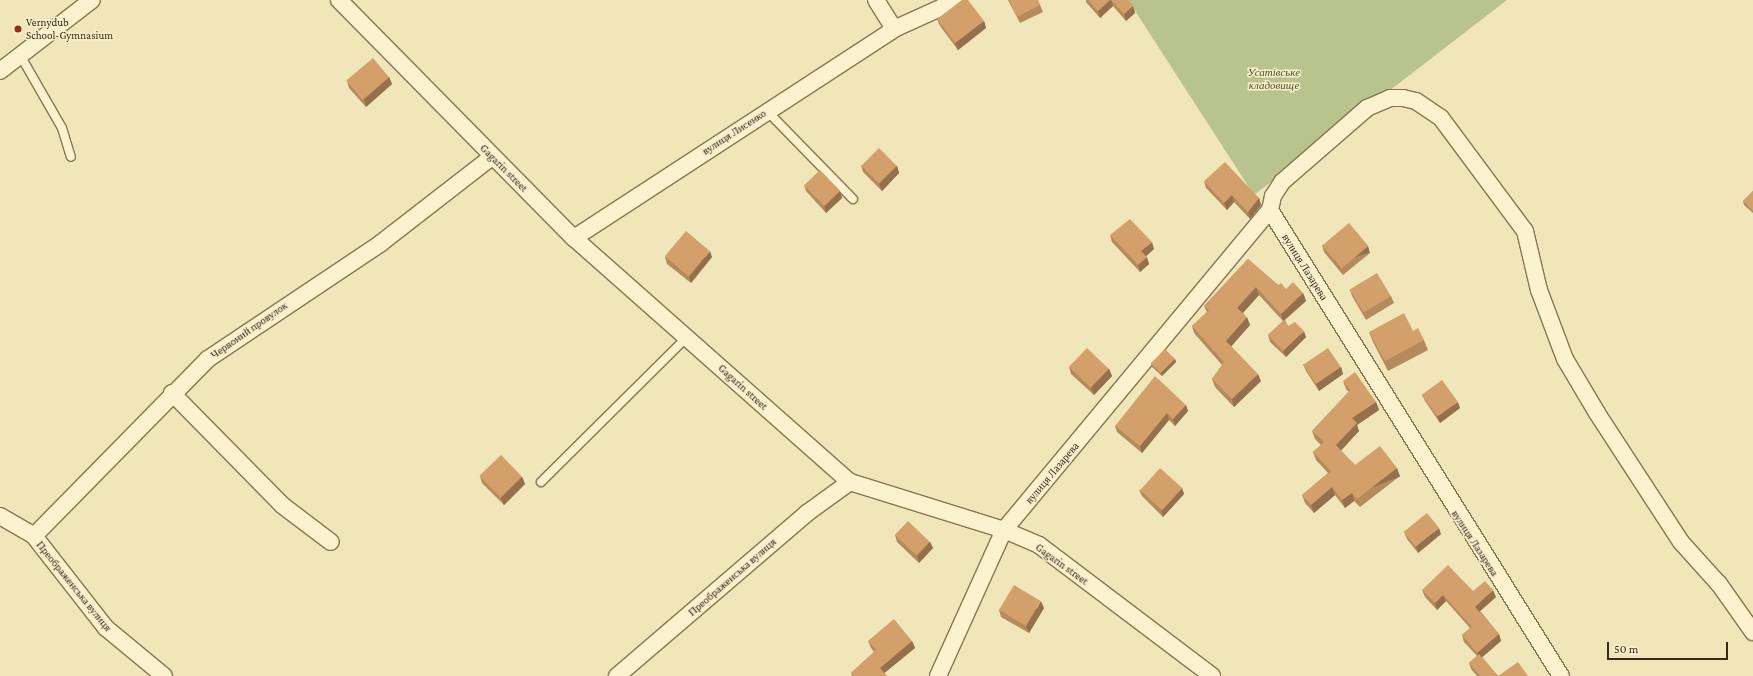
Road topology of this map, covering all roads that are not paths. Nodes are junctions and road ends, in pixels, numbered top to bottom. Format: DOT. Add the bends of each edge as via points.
graph roads {
  1 [pos="92,0"];
  2 [pos="339,0"];
  3 [pos="876,0"];
  4 [pos="958,0"];
  5 [pos="894,29"];
  6 [pos="20,55"];
  7 [pos="0,71"];
  8 [pos="767,111"];
  9 [pos="71,157"];
  10 [pos="492,157"];
  11 [pos="853,200"];
  12 [pos="1270,210"];
  13 [pos="574,238"];
  14 [pos="687,337"];
  15 [pos="172,393"];
  16 [pos="541,482"];
  17 [pos="850,482"];
  18 [pos="0,516"];
  19 [pos="1004,530"];
  20 [pos="34,536"];
  21 [pos="331,542"];
  22 [pos="1753,632"];
  23 [pos="164,676"];
  24 [pos="617,676"];
  25 [pos="938,676"];
  26 [pos="1212,676"];
  27 [pos="1561,676"];
  1 -- 6 [label="street"];
  2 -- 10 [label="street, Gagarin street"];
  3 -- 5 [label="street"];
  4 -- 5 [label="street, вулиця Лисенко"];
  5 -- 8 [label="street, вулиця Лисенко"];
  6 -- 7 [label="street"];
  6 -- 9 [label="lane" via="62,128"];
  8 -- 11 [label="lane"];
  8 -- 13 [label="street, вулиця Лисенко"];
  10 -- 13 [label="street, Gagarin street"];
  10 -- 15 [label="street, Червоний провулок" via="380,243 208,359"];
  12 -- 19 [label="street, вулиця Лазарева"];
  12 -- 22 [label="street" via="1272,196 1282,182 1367,108 1390,98 1403,98 1416,101 1441,118 1525,231 1539,290 1565,359 1597,414 1681,542 1719,584"];
  12 -- 27 [label="street, вулиця Лазарева"];
  13 -- 14 [label="street, Gagarin street"];
  14 -- 16 [label="lane"];
  14 -- 17 [label="street, Gagarin street"];
  15 -- 20 [label="street, Червоний провулок"];
  15 -- 21 [label="street" via="282,505"];
  17 -- 19 [label="street, Gagarin street"];
  17 -- 24 [label="street, Преображенська вулиця" via="807,513"];
  18 -- 20 [label="street, Преображенська вулиця"];
  19 -- 25 [label="street"];
  19 -- 26 [label="street, Gagarin street" via="1039,545"];
  20 -- 23 [label="street, Преображенська вулиця" via="106,628"];
}
